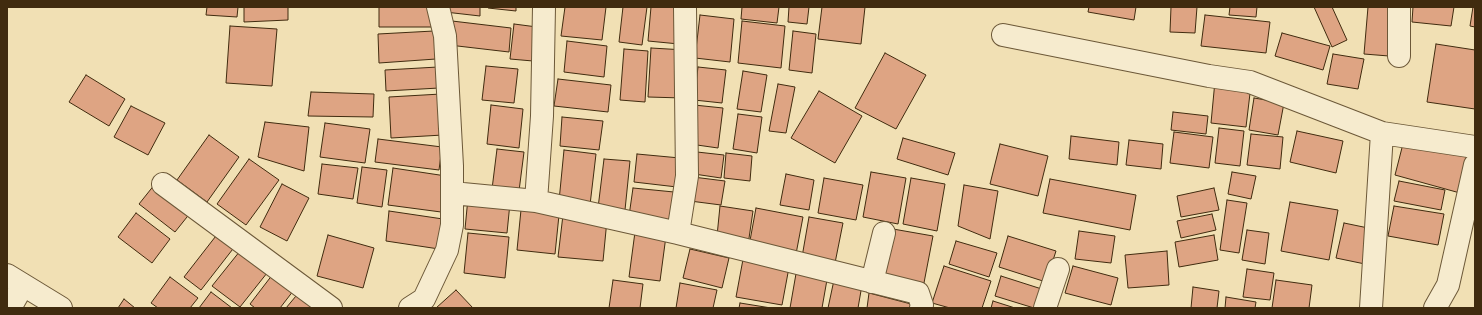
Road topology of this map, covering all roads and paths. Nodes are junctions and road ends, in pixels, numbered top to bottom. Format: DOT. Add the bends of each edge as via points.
graph roads {
  1 [pos="438,7"];
  2 [pos="544,7"];
  3 [pos="686,7"];
  4 [pos="1399,7"];
  5 [pos="1003,35"];
  6 [pos="1399,56"];
  7 [pos="1382,132"];
  8 [pos="1475,147"];
  9 [pos="1475,165"];
  10 [pos="163,184"];
  11 [pos="452,192"];
  12 [pos="536,201"];
  13 [pos="678,233"];
  14 [pos="884,233"];
  15 [pos="1058,268"];
  16 [pos="872,282"];
  17 [pos="20,283"];
  18 [pos="55,305"];
  19 [pos="10,308"];
  20 [pos="331,308"];
  21 [pos="410,308"];
  22 [pos="921,308"];
  23 [pos="1044,308"];
  24 [pos="1371,308"];
  25 [pos="1435,308"];
  1 -- 11 [label="street" via="445,36"];
  2 -- 12 [label="street" via="542,116"];
  3 -- 13 [label="street" via="687,176"];
  4 -- 6 [label="street"];
  5 -- 7 [label="street" via="1250,82"];
  7 -- 8 [label="street"];
  7 -- 24 [label="street"];
  9 -- 25 [label="street" via="1448,285"];
  10 -- 20 [label="street"];
  11 -- 12 [label="street"];
  11 -- 21 [label="street" via="452,225 447,250 424,299"];
  12 -- 13 [label="street"];
  13 -- 16 [label="street"];
  14 -- 16 [label="street"];
  15 -- 23 [label="street"];
  16 -- 22 [label="street" via="918,293"];
  17 -- 18 [label="street"];
  17 -- 19 [label="street"];
}
